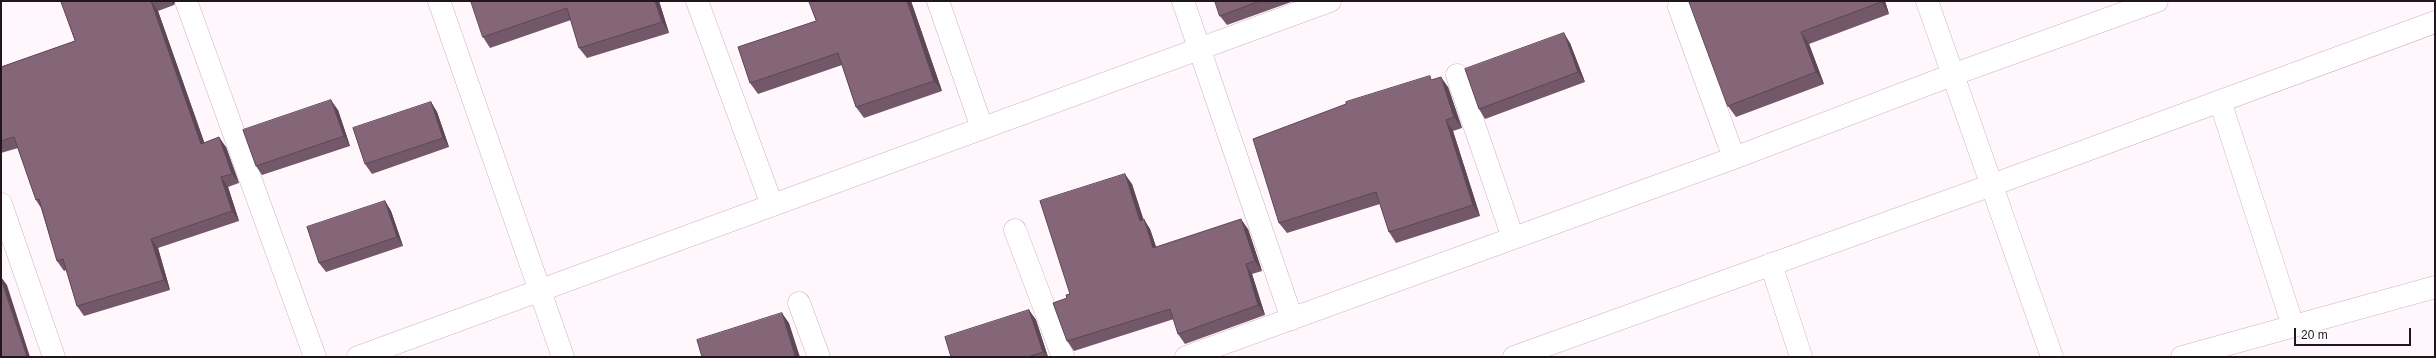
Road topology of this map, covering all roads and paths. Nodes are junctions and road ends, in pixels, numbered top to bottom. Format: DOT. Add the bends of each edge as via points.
graph roads {
  1 [pos="186,1"];
  2 [pos="439,1"];
  3 [pos="697,1"];
  4 [pos="938,1"];
  5 [pos="1182,1"];
  6 [pos="1330,1"];
  7 [pos="1927,1"];
  8 [pos="2157,1"];
  9 [pos="1679,7"];
  10 [pos="2434,24"];
  11 [pos="1199,49"];
  12 [pos="1457,75"];
  13 [pos="1952,75"];
  14 [pos="2220,101"];
  15 [pos="982,128"];
  16 [pos="1734,158"];
  17 [pos="1992,185"];
  18 [pos="1,204"];
  19 [pos="772,205"];
  20 [pos="1015,230"];
  21 [pos="1513,238"];
  22 [pos="1771,264"];
  23 [pos="2435,287"];
  24 [pos="539,291"];
  25 [pos="799,303"];
  26 [pos="1292,319"];
  27 [pos="2292,326"];
  28 [pos="1552,351"];
  29 [pos="54,357"];
  30 [pos="315,357"];
  31 [pos="358,357"];
  32 [pos="563,357"];
  33 [pos="819,357"];
  34 [pos="1063,357"];
  35 [pos="1186,357"];
  36 [pos="1514,357"];
  37 [pos="1801,357"];
  38 [pos="2052,357"];
  39 [pos="2182,357"];
  1 -- 30 [label="street"];
  2 -- 24 [label="street"];
  3 -- 19 [label="street"];
  4 -- 15 [label="street"];
  5 -- 11 [label="street"];
  6 -- 11 [label="street"];
  7 -- 13 [label="street"];
  8 -- 13 [label="street"];
  9 -- 16 [label="street"];
  10 -- 14 [label="street"];
  11 -- 15 [label="street"];
  11 -- 26 [label="street"];
  12 -- 21 [label="street"];
  13 -- 16 [label="street"];
  13 -- 17 [label="street"];
  14 -- 17 [label="street"];
  14 -- 27 [label="street"];
  15 -- 19 [label="street"];
  16 -- 21 [label="street"];
  17 -- 22 [label="street"];
  17 -- 38 [label="street"];
  18 -- 29 [label="street"];
  19 -- 24 [label="street"];
  20 -- 34 [label="street"];
  21 -- 26 [label="street"];
  22 -- 28 [label="street"];
  22 -- 37 [label="street"];
  23 -- 27 [label="street"];
  24 -- 31 [label="street"];
  24 -- 32 [label="street"];
  25 -- 33 [label="street"];
  26 -- 35 [label="street"];
  27 -- 39 [label="street"];
  28 -- 36 [label="street"];
}
